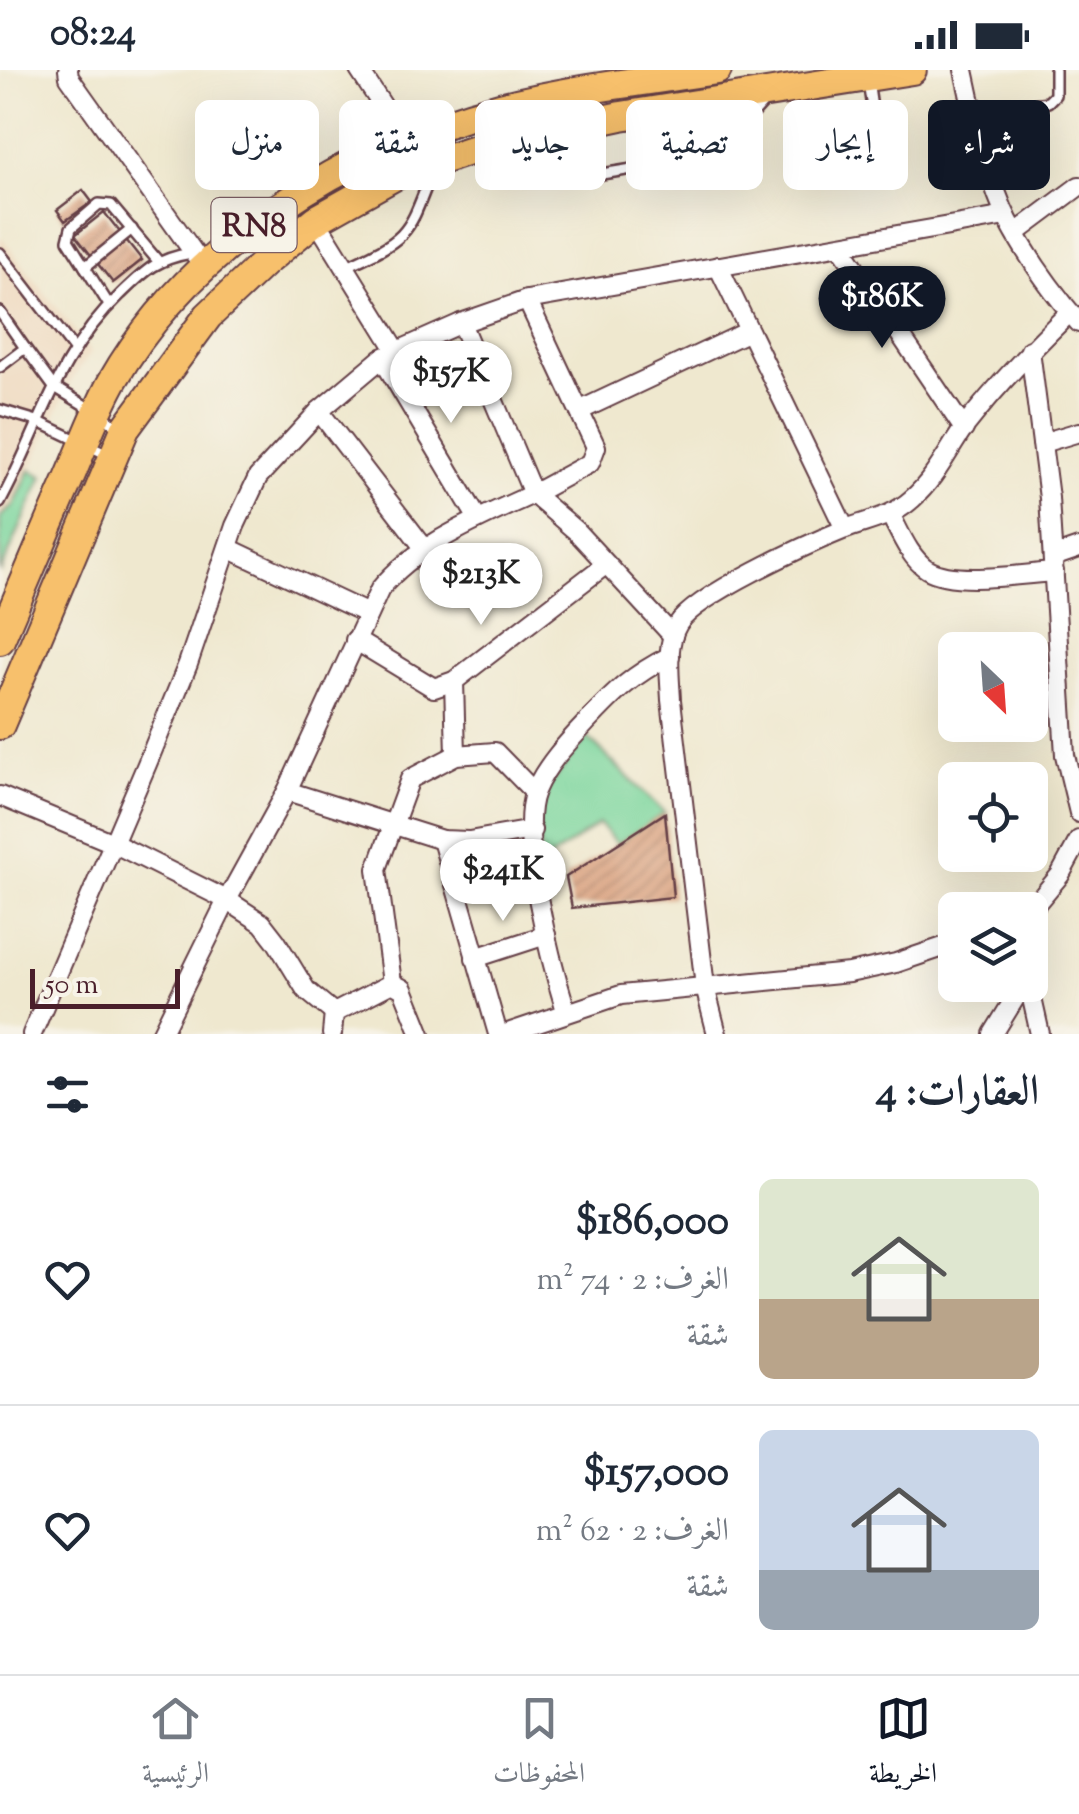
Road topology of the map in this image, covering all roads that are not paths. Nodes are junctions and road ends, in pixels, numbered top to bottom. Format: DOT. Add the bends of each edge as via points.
graph roads {
  1 [pos="68,70"];
  2 [pos="359,70"];
  3 [pos="718,70"];
  4 [pos="912,70"];
  5 [pos="964,70"];
  6 [pos="1055,70"];
  7 [pos="811,78"];
  8 [pos="868,78"];
  9 [pos="773,92"];
  10 [pos="372,100"];
  11 [pos="869,100"];
  12 [pos="970,100"];
  13 [pos="1050,100"];
  14 [pos="606,119"];
  15 [pos="455,128"];
  16 [pos="606,174"];
  17 [pos="339,180"];
  18 [pos="1079,186"];
  19 [pos="352,190"];
  20 [pos="425,190"];
  21 [pos="999,190"];
  22 [pos="316,220"];
  23 [pos="1011,224"];
  24 [pos="132,229"];
  25 [pos="841,247"];
  26 [pos="0,253"];
  27 [pos="199,260"];
  28 [pos="158,261"];
  29 [pos="718,266"];
  30 [pos="85,267"];
  31 [pos="345,267"];
  32 [pos="526,300"];
  33 [pos="109,305"];
  34 [pos="0,312"];
  35 [pos="1074,318"];
  36 [pos="460,322"];
  37 [pos="749,331"];
  38 [pos="25,348"];
  39 [pos="73,348"];
  40 [pos="1030,350"];
  41 [pos="390,354"];
  42 [pos="0,367"];
  43 [pos="53,386"];
  44 [pos="0,410"];
  45 [pos="581,410"];
  46 [pos="320,411"];
  47 [pos="98,413"];
  48 [pos="37,422"];
  49 [pos="964,429"];
  50 [pos="125,430"];
  51 [pos="1079,432"];
  52 [pos="1042,442"];
  53 [pos="83,443"];
  54 [pos="112,457"];
  55 [pos="533,494"];
  56 [pos="0,503"];
  57 [pos="891,516"];
  58 [pos="478,519"];
  59 [pos="845,529"];
  60 [pos="228,548"];
  61 [pos="1079,548"];
  62 [pos="424,549"];
  63 [pos="1054,564"];
  64 [pos="606,565"];
  65 [pos="368,614"];
  66 [pos="672,636"];
  67 [pos="0,640"];
  68 [pos="355,640"];
  69 [pos="670,656"];
  70 [pos="454,681"];
  71 [pos="0,725"];
  72 [pos="1071,736"];
  73 [pos="456,755"];
  74 [pos="287,791"];
  75 [pos="534,792"];
  76 [pos="0,796"];
  77 [pos="1079,813"];
  78 [pos="391,824"];
  79 [pos="532,830"];
  80 [pos="442,840"];
  81 [pos="1079,840"];
  82 [pos="112,843"];
  83 [pos="1045,892"];
  84 [pos="228,900"];
  85 [pos="546,935"];
  86 [pos="938,949"];
  87 [pos="474,958"];
  88 [pos="392,984"];
  89 [pos="705,987"];
  90 [pos="1015,1002"];
  91 [pos="1031,1002"];
  92 [pos="566,1011"];
  93 [pos="334,1014"];
  94 [pos="516,1032"];
  95 [pos="32,1034"];
  96 [pos="161,1034"];
  97 [pos="332,1034"];
  98 [pos="420,1034"];
  99 [pos="498,1034"];
  100 [pos="717,1034"];
  101 [pos="993,1034"];
  102 [pos="1040,1034"];
  1 -- 27 [label="street"];
  2 -- 10 [label="street"];
  3 -- 15 [label="main road, RN8" via="501,107"];
  4 -- 8 [label="main road, RN8"];
  5 -- 12 [label="street"];
  6 -- 13 [label="lane"];
  7 -- 8 [label="main road, RN8"];
  7 -- 9 [label="main road, RN8"];
  8 -- 11 [label="lane"];
  9 -- 14 [label="main road, RN8"];
  9 -- 16 [label="lane" via="723,148 698,161"];
  17 -- 27 [label="main road, RN8" via="283,204"];
  18 -- 23 [label="street"];
  19 -- 22 [label="main road, RN8"];
  20 -- 31 [label="lane" via="406,234"];
  21 -- 23 [label="street"];
  22 -- 31 [label="street"];
  22 -- 50 [label="main road, RN8" via="208,316"];
  23 -- 25 [label="street"];
  23 -- 35 [label="street"];
  24 -- 28 [label="lane"];
  24 -- 30 [label="lane"];
  24 -- 30 [label="lane" via="111,205 99,204 68,236"];
  25 -- 29 [label="street"];
  25 -- 49 [label="street"];
  26 -- 39 [label="lane"];
  27 -- 28 [label="lane"];
  27 -- 47 [label="main road, RN8" via="112,382"];
  28 -- 33 [label="lane"];
  29 -- 32 [label="street"];
  29 -- 37 [label="street"];
  30 -- 33 [label="lane"];
  31 -- 41 [label="street"];
  32 -- 36 [label="street"];
  32 -- 45 [label="street"];
  33 -- 39 [label="lane"];
  34 -- 38 [label="lane"];
  35 -- 40 [label="street"];
  36 -- 41 [label="street"];
  36 -- 55 [label="street"];
  37 -- 45 [label="street"];
  37 -- 59 [label="street"];
  38 -- 42 [label="lane"];
  38 -- 43 [label="lane"];
  39 -- 43 [label="lane"];
  40 -- 49 [label="street"];
  40 -- 52 [label="street"];
  41 -- 46 [label="street"];
  41 -- 58 [label="street"];
  43 -- 47 [label="lane"];
  43 -- 48 [label="lane"];
  44 -- 48 [label="lane"];
  45 -- 55 [label="street" via="595,455 581,470"];
  46 -- 60 [label="street" via="258,477"];
  46 -- 62 [label="street"];
  47 -- 50 [label="lane"];
  47 -- 53 [label="main road, RN8"];
  48 -- 53 [label="lane"];
  48 -- 56 [label="lane"];
  49 -- 57 [label="street" via="931,479"];
  50 -- 54 [label="main road, RN8"];
  51 -- 52 [label="street"];
  52 -- 63 [label="street"];
  53 -- 54 [label="lane"];
  53 -- 67 [label="main road, RN8"];
  54 -- 71 [label="main road, RN8"];
  55 -- 58 [label="street"];
  55 -- 64 [label="street"];
  57 -- 59 [label="street"];
  57 -- 63 [label="street" via="928,570 944,575 978,577"];
  58 -- 62 [label="street"];
  59 -- 66 [label="street" via="738,580 679,622"];
  60 -- 65 [label="street"];
  60 -- 82 [label="street" via="188,664"];
  61 -- 63 [label="street"];
  62 -- 65 [label="street" via="396,569"];
  63 -- 72 [label="street"];
  64 -- 66 [label="street"];
  64 -- 70 [label="street"];
  65 -- 68 [label="street"];
  66 -- 69 [label="street"];
  68 -- 70 [label="street" via="434,688"];
  68 -- 74 [label="street"];
  69 -- 75 [label="street" via="625,682 562,750"];
  69 -- 89 [label="street"];
  70 -- 73 [label="street"];
  72 -- 77 [label="street"];
  73 -- 75 [label="street" via="495,752"];
  73 -- 78 [label="street" via="410,778"];
  74 -- 78 [label="street"];
  74 -- 84 [label="street"];
  75 -- 79 [label="street"];
  76 -- 82 [label="street"];
  78 -- 80 [label="street"];
  78 -- 88 [label="street" via="377,869"];
  79 -- 80 [label="street"];
  79 -- 85 [label="street"];
  80 -- 87 [label="street"];
  81 -- 83 [label="street"];
  82 -- 84 [label="street"];
  82 -- 95 [label="street"];
  84 -- 93 [label="street" via="262,923 306,990"];
  84 -- 96 [label="street"];
  85 -- 87 [label="street"];
  85 -- 92 [label="street"];
  86 -- 89 [label="street" via="849,973"];
  87 -- 99 [label="street"];
  88 -- 93 [label="street"];
  88 -- 98 [label="street" via="402,989"];
  89 -- 92 [label="street" via="621,995"];
  89 -- 100 [label="street"];
  90 -- 101 [label="street"];
  91 -- 102 [label="street"];
  92 -- 94 [label="street"];
  93 -- 97 [label="street"];
}
